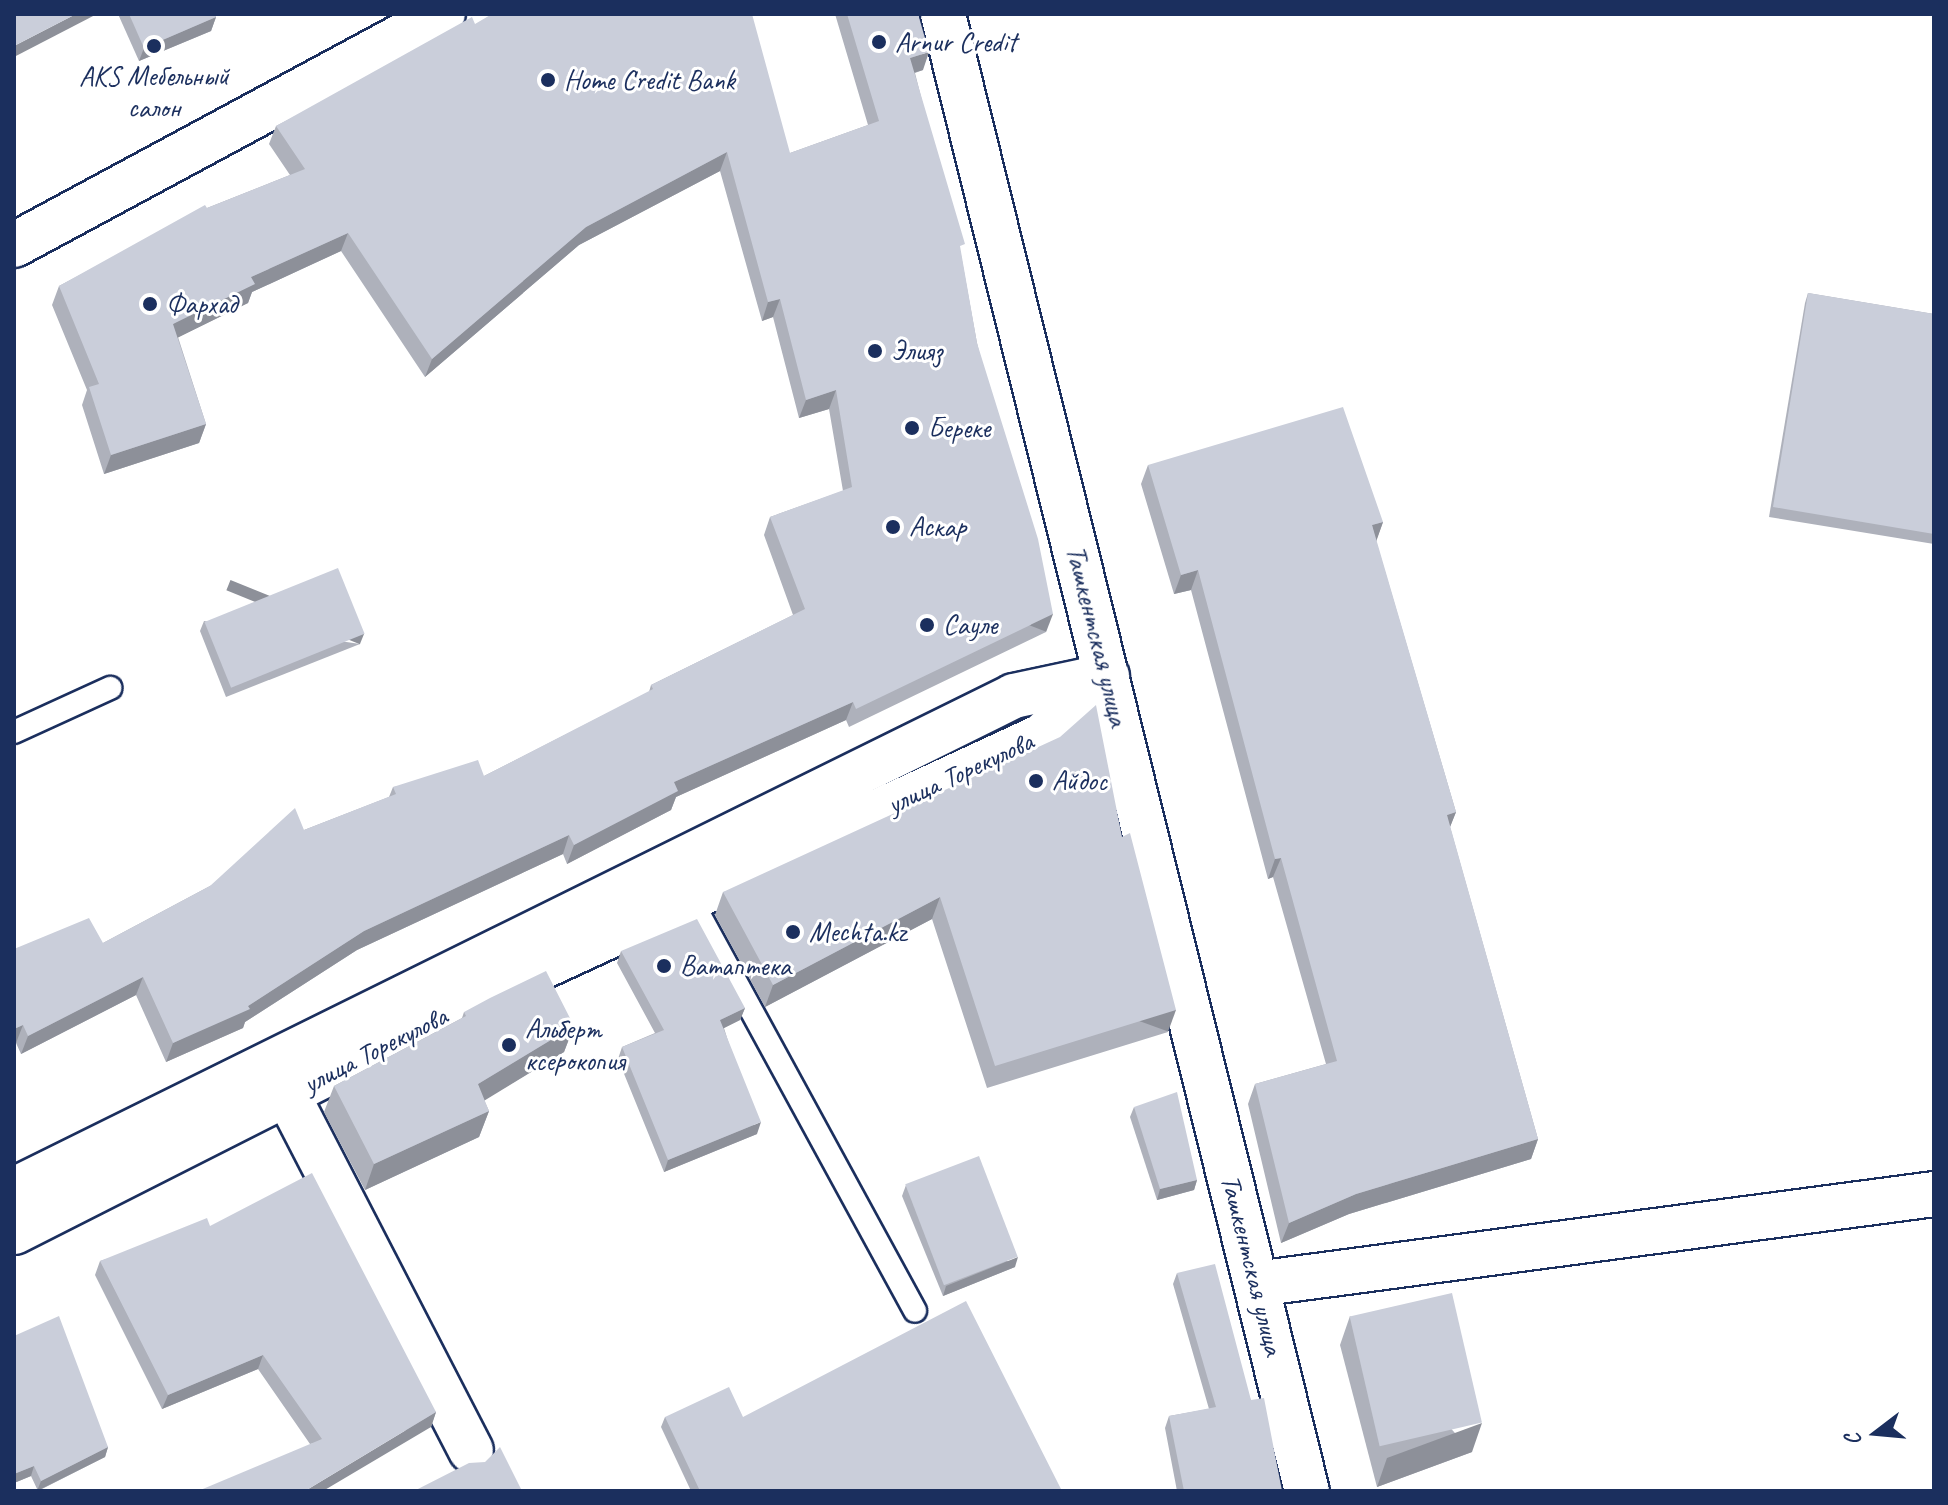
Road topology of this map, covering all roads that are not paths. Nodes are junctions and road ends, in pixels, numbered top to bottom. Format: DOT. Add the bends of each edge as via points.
graph roads {
  1 [pos="443,14"];
  2 [pos="943,14"];
  3 [pos="14,245"];
  4 [pos="1107,676"];
  5 [pos="110,688"];
  6 [pos="14,732"];
  7 [pos="690,898"];
  8 [pos="287,1094"];
  9 [pos="14,1190"];
  10 [pos="1934,1194"];
  11 [pos="14,1232"];
  12 [pos="1256,1284"];
  13 [pos="915,1311"];
  14 [pos="471,1450"];
  15 [pos="1307,1491"];
  1 -- 3 [label="street"];
  2 -- 4 [label="street, Ташкентская улица"];
  4 -- 7 [label="street, улица Торекулова" via="1042,736"];
  4 -- 9 [label="street, улица Торекулова" via="1014,696"];
  4 -- 12 [label="street, Ташкентская улица"];
  5 -- 6 [label="lane"];
  7 -- 8 [label="street, улица Торекулова"];
  7 -- 13 [label="lane"];
  8 -- 11 [label="street, улица Торекулова"];
  8 -- 14 [label="street"];
  10 -- 12 [label="street"];
  12 -- 15 [label="street, Ташкентская улица"];
}
